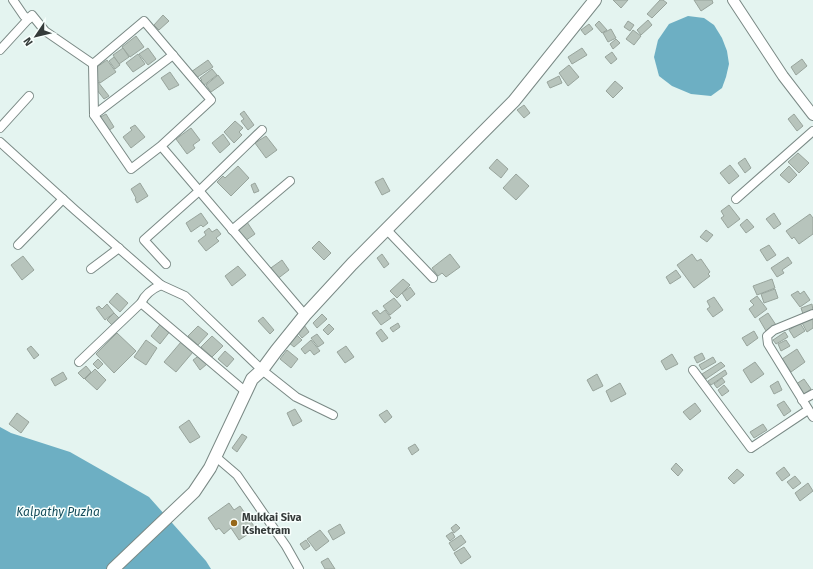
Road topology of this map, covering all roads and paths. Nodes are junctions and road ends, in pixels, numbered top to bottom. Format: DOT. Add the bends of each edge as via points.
graph roads {
  1 [pos="13,0"];
  2 [pos="594,0"];
  3 [pos="733,0"];
  4 [pos="30,19"];
  5 [pos="0,50"];
  6 [pos="173,56"];
  7 [pos="93,64"];
  8 [pos="29,96"];
  9 [pos="94,115"];
  10 [pos="813,115"];
  11 [pos="0,128"];
  12 [pos="262,130"];
  13 [pos="813,131"];
  14 [pos="0,142"];
  15 [pos="161,146"];
  16 [pos="290,180"];
  17 [pos="199,191"];
  18 [pos="736,198"];
  19 [pos="63,199"];
  20 [pos="386,229"];
  21 [pos="232,230"];
  22 [pos="18,245"];
  23 [pos="119,248"];
  24 [pos="166,264"];
  25 [pos="91,270"];
  26 [pos="433,278"];
  27 [pos="161,285"];
  28 [pos="141,303"];
  29 [pos="813,314"];
  30 [pos="305,315"];
  31 [pos="79,362"];
  32 [pos="262,370"];
  33 [pos="693,370"];
  34 [pos="246,392"];
  35 [pos="813,394"];
  36 [pos="802,400"];
  37 [pos="811,414"];
  38 [pos="332,415"];
  39 [pos="216,457"];
  40 [pos="113,569"];
  41 [pos="299,569"];
  1 -- 4 [label="street" via="24,16"];
  2 -- 20 [label="main road" via="514,101"];
  3 -- 10 [label="street" via="783,76"];
  4 -- 5 [label="street"];
  4 -- 7 [label="street" via="32,16 45,31"];
  6 -- 7 [label="street" via="144,21"];
  6 -- 9 [label="street"];
  6 -- 15 [label="street" via="212,100"];
  7 -- 9 [label="street"];
  8 -- 11 [label="street"];
  9 -- 15 [label="street" via="130,169"];
  12 -- 17 [label="street"];
  13 -- 18 [label="street"];
  14 -- 19 [label="street"];
  15 -- 17 [label="street"];
  16 -- 21 [label="street"];
  17 -- 21 [label="street"];
  17 -- 24 [label="street" via="144,240"];
  19 -- 22 [label="street"];
  19 -- 23 [label="street"];
  20 -- 26 [label="street"];
  20 -- 30 [label="main road"];
  21 -- 30 [label="street"];
  23 -- 25 [label="street"];
  23 -- 27 [label="street"];
  27 -- 28 [label="street" via="152,289"];
  27 -- 32 [label="street" via="185,296"];
  28 -- 31 [label="street"];
  28 -- 34 [label="street"];
  29 -- 36 [label="street" via="774,330 767,336 768,344"];
  30 -- 32 [label="main road"];
  32 -- 34 [label="main road" via="252,379"];
  32 -- 38 [label="street" via="296,397"];
  33 -- 37 [label="street" via="752,448"];
  34 -- 39 [label="main road"];
  35 -- 36 [label="street"];
  36 -- 37 [label="street"];
  39 -- 40 [label="main road" via="194,492"];
  39 -- 41 [label="street" via="237,475"];
}
